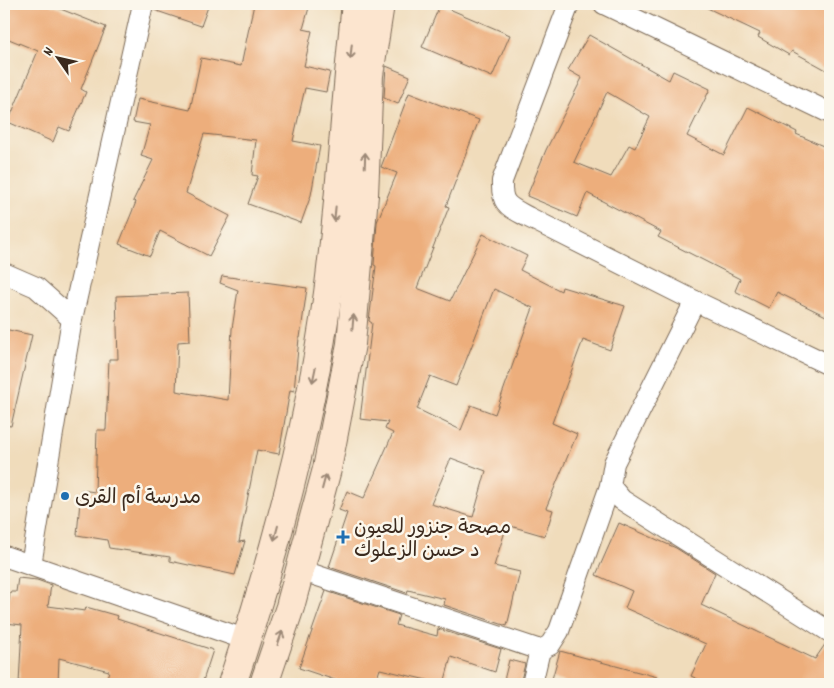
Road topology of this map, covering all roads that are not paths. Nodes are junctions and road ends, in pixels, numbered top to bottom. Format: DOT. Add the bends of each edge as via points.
graph roads {
  1 [pos="143,4"];
  2 [pos="356,4"];
  3 [pos="380,4"];
  4 [pos="569,4"];
  5 [pos="604,4"];
  6 [pos="830,113"];
  7 [pos="4,273"];
  8 [pos="695,301"];
  9 [pos="72,319"];
  10 [pos="827,364"];
  11 [pos="610,486"];
  12 [pos="4,556"];
  13 [pos="31,565"];
  14 [pos="300,570"];
  15 [pos="830,632"];
  16 [pos="247,640"];
  17 [pos="540,650"];
  18 [pos="232,684"];
  19 [pos="264,684"];
  20 [pos="532,684"];
  1 -- 9 [label="street"];
  2 -- 16 [label="street, one-way" via="328,292 317,362 298,453"];
  14 -- 3 [label="street, one-way" via="328,468 351,344 364,195 369,74"];
  4 -- 8 [label="street" via="502,181 501,195 508,206 528,217"];
  5 -- 6 [label="street"];
  7 -- 9 [label="street" via="36,287"];
  8 -- 10 [label="street"];
  8 -- 11 [label="street" via="614,463"];
  9 -- 13 [label="street"];
  11 -- 15 [label="street" via="622,500"];
  11 -- 17 [label="street" via="559,631 550,645"];
  12 -- 13 [label="street"];
  13 -- 16 [label="street"];
  14 -- 17 [label="street"];
  19 -- 14 [label="street, one-way"];
  16 -- 18 [label="street"];
  17 -- 20 [label="street"];
}
